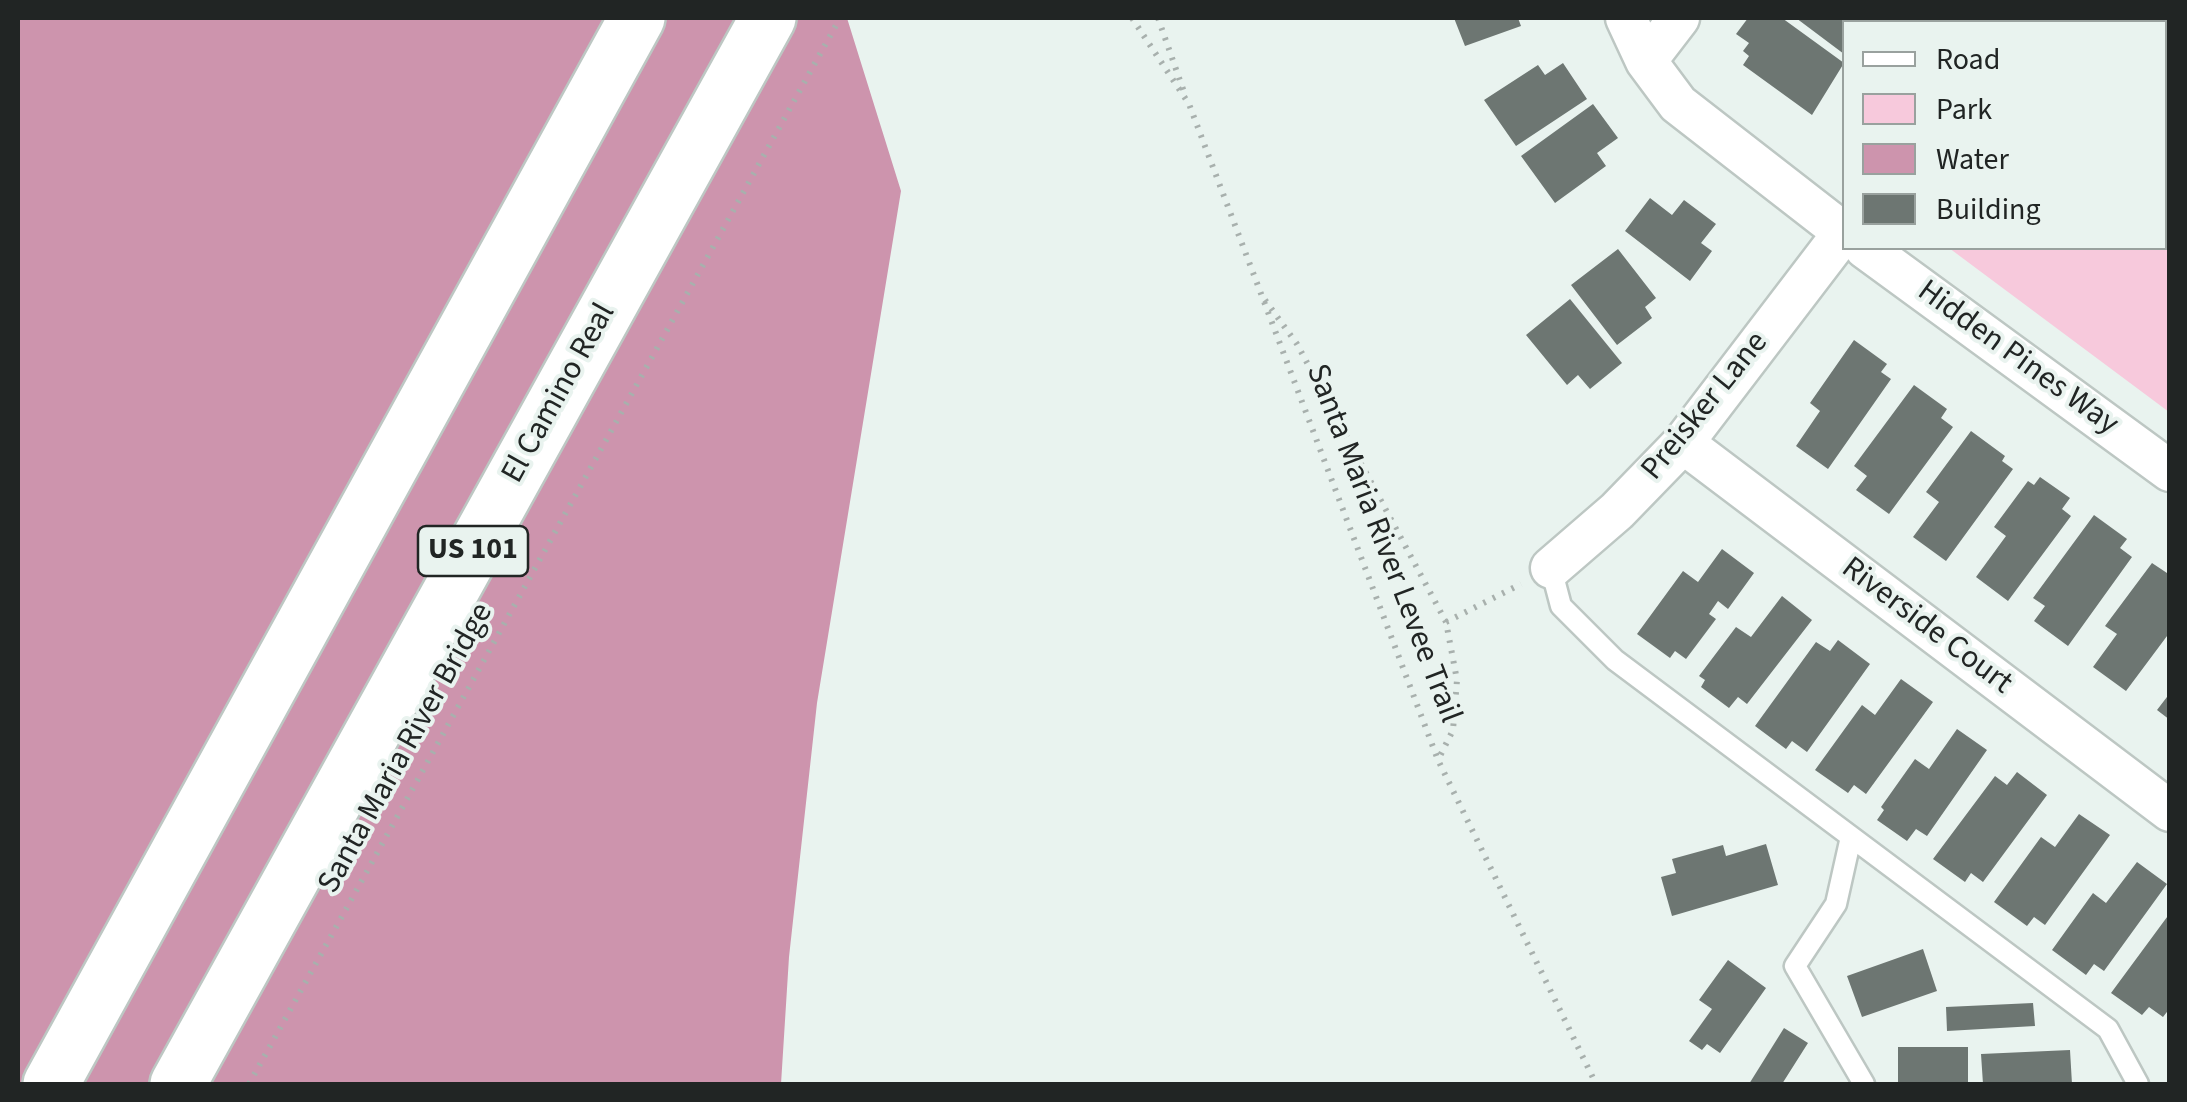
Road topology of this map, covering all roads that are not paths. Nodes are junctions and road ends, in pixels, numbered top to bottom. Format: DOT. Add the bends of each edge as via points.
graph roads {
  1 [pos="637,18"];
  2 [pos="768,18"];
  3 [pos="1626,18"];
  4 [pos="1678,18"];
  5 [pos="1646,61"];
  6 [pos="1842,230"];
  7 [pos="1842,235"];
  8 [pos="1868,250"];
  9 [pos="1683,443"];
  10 [pos="2170,471"];
  11 [pos="1552,568"];
  12 [pos="2170,811"];
  13 [pos="1852,837"];
  14 [pos="51,1084"];
  15 [pos="178,1084"];
  16 [pos="1864,1084"];
  17 [pos="2138,1084"];
  1 -- 14 [label="highway"];
  2 -- 15 [label="highway, El Camino Real / US 101"];
  3 -- 5 [label="street"];
  4 -- 5 [label="street"];
  5 -- 6 [label="street" via="1678,104"];
  7 -- 9 [label="street, Preisker Lane"];
  8 -- 10 [label="street, Hidden Pines Way"];
  9 -- 11 [label="street, Preisker Lane"];
  9 -- 12 [label="street, Riverside Court"];
  11 -- 13 [label="lane" via="1561,606 1615,660"];
  13 -- 16 [label="lane" via="1836,904 1795,966"];
  13 -- 17 [label="lane" via="2108,1029"];
}
